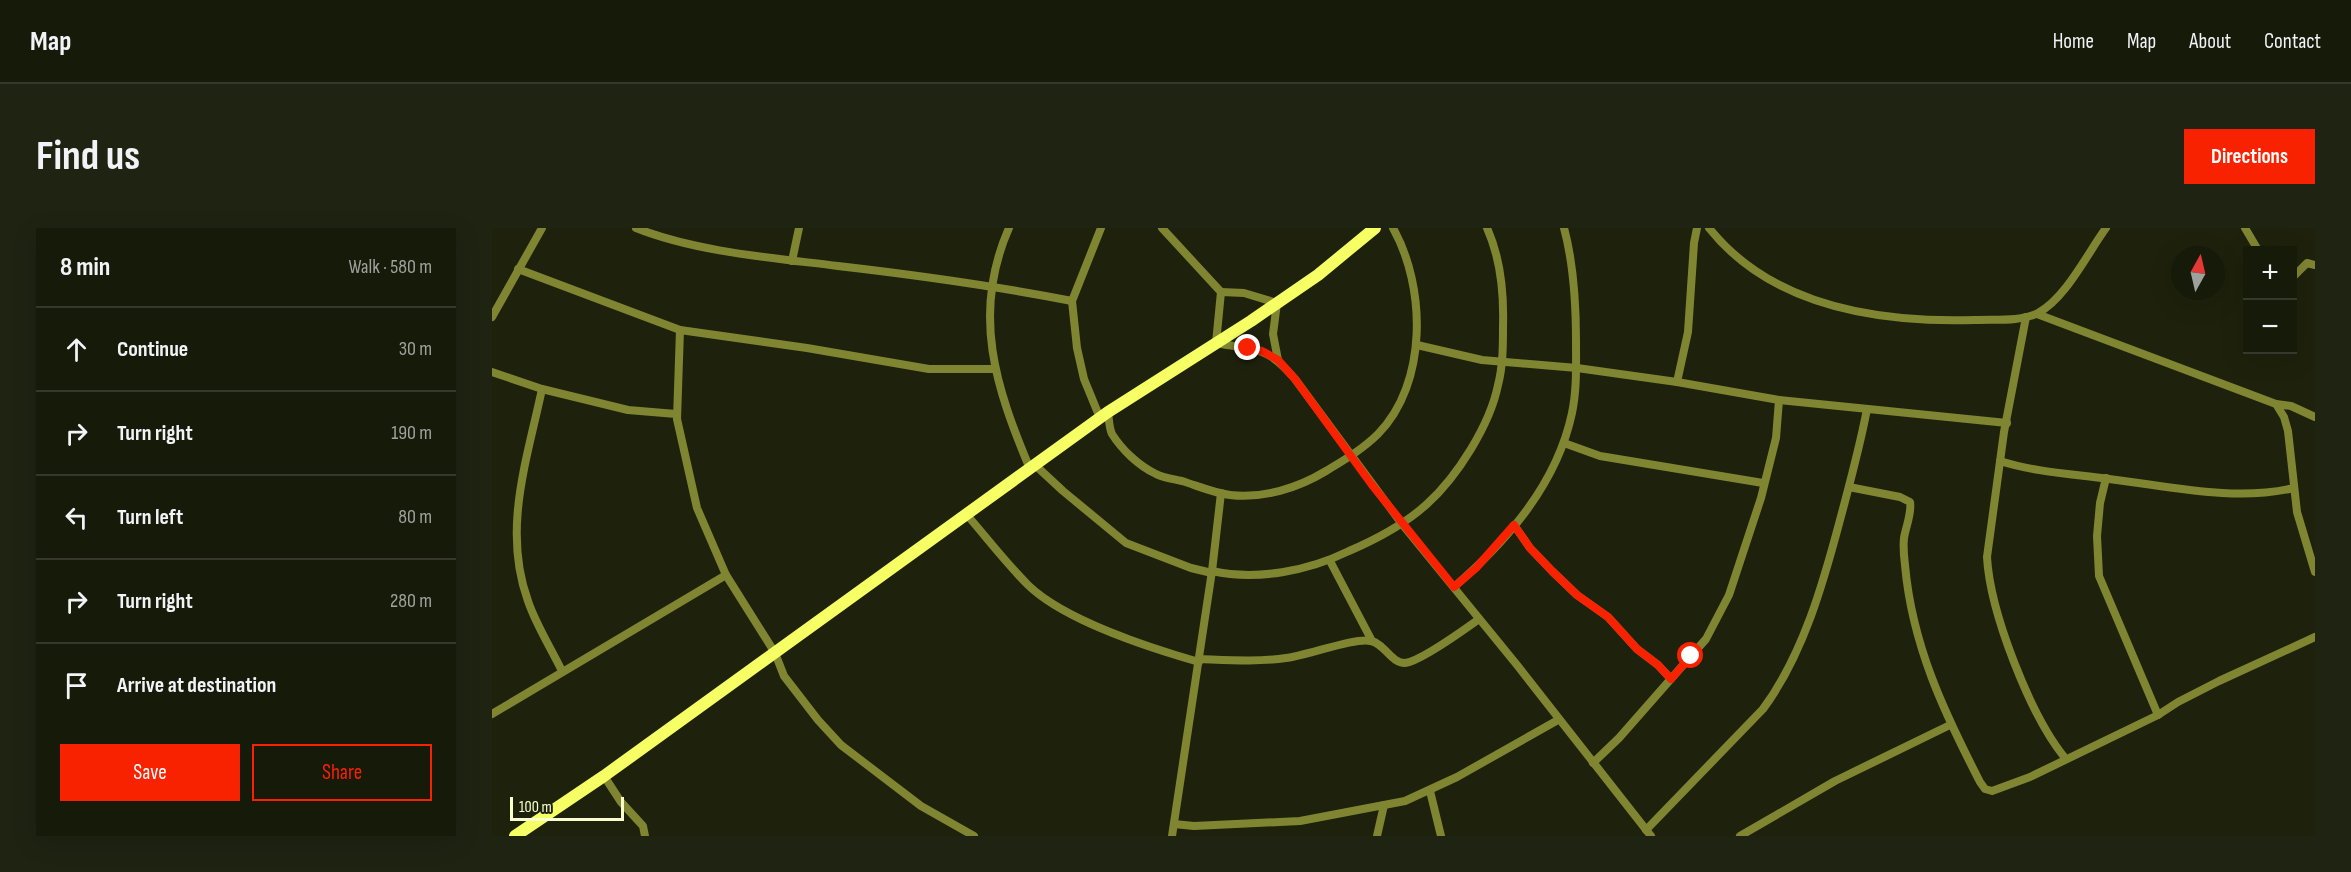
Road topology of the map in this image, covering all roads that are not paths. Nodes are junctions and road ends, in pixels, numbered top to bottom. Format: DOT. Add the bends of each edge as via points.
graph roads {
  1 [pos="542,228"];
  2 [pos="799,228"];
  3 [pos="1009,228"];
  4 [pos="1101,228"];
  5 [pos="1162,228"];
  6 [pos="1375,228"];
  7 [pos="1393,228"];
  8 [pos="1487,228"];
  9 [pos="1564,228"];
  10 [pos="1697,228"];
  11 [pos="1709,228"];
  12 [pos="2106,228"];
  13 [pos="2245,228"];
  14 [pos="642,229"];
  15 [pos="2256,246"];
  16 [pos="792,261"];
  17 [pos="2315,265"];
  18 [pos="518,269"];
  19 [pos="2297,273"];
  20 [pos="990,285"];
  21 [pos="1221,292"];
  22 [pos="1072,301"];
  23 [pos="1277,303"];
  24 [pos="2037,314"];
  25 [pos="492,316"];
  26 [pos="2026,317"];
  27 [pos="680,330"];
  28 [pos="1216,343"];
  29 [pos="1417,345"];
  30 [pos="1278,360"];
  31 [pos="1502,361"];
  32 [pos="1577,368"];
  33 [pos="994,369"];
  34 [pos="492,372"];
  35 [pos="1677,382"];
  36 [pos="542,389"];
  37 [pos="1779,400"];
  38 [pos="2276,404"];
  39 [pos="1867,409"];
  40 [pos="676,414"];
  41 [pos="1104,415"];
  42 [pos="2315,417"];
  43 [pos="2007,423"];
  44 [pos="1564,443"];
  45 [pos="1351,456"];
  46 [pos="2000,460"];
  47 [pos="1033,467"];
  48 [pos="2106,478"];
  49 [pos="1763,483"];
  50 [pos="1849,487"];
  51 [pos="2294,488"];
  52 [pos="1221,493"];
  53 [pos="967,515"];
  54 [pos="1402,524"];
  55 [pos="1514,525"];
  56 [pos="1330,561"];
  57 [pos="1212,572"];
  58 [pos="2315,572"];
  59 [pos="726,575"];
  60 [pos="1454,587"];
  61 [pos="1479,619"];
  62 [pos="2315,637"];
  63 [pos="1371,640"];
  64 [pos="775,653"];
  65 [pos="1199,661"];
  66 [pos="562,671"];
  67 [pos="1671,679"];
  68 [pos="492,714"];
  69 [pos="2158,715"];
  70 [pos="1558,720"];
  71 [pos="1950,724"];
  72 [pos="2065,758"];
  73 [pos="1593,763"];
  74 [pos="604,776"];
  75 [pos="1430,791"];
  76 [pos="1384,805"];
  77 [pos="1174,825"];
  78 [pos="1648,833"];
  79 [pos="515,836"];
  80 [pos="645,836"];
  81 [pos="974,836"];
  82 [pos="1172,836"];
  83 [pos="1377,836"];
  84 [pos="1441,836"];
  85 [pos="1740,836"];
  1 -- 18 [label="street"];
  2 -- 16 [label="street"];
  3 -- 20 [label="street"];
  4 -- 22 [label="street"];
  5 -- 21 [label="street"];
  6 -- 23 [label="street"];
  7 -- 29 [label="street" via="1414,292"];
  8 -- 31 [label="street" via="1500,271"];
  9 -- 32 [label="street" via="1577,299"];
  10 -- 35 [label="street" via="1688,332"];
  11 -- 26 [label="street" via="1741,262 1815,301 1908,319"];
  12 -- 24 [label="street" via="2060,296"];
  13 -- 15 [label="street"];
  14 -- 16 [label="street" via="663,238"];
  16 -- 20 [label="street"];
  17 -- 19 [label="street" via="2307,263"];
  18 -- 25 [label="street"];
  18 -- 27 [label="street"];
  20 -- 22 [label="street"];
  20 -- 33 [label="street"];
  21 -- 23 [label="street" via="1244,293"];
  21 -- 28 [label="street"];
  22 -- 41 [label="street" via="1084,379"];
  23 -- 28 [label="street"];
  23 -- 30 [label="street" via="1273,334"];
  24 -- 26 [label="street"];
  24 -- 38 [label="street"];
  26 -- 43 [label="street"];
  27 -- 33 [label="street" via="928,369"];
  27 -- 40 [label="street"];
  28 -- 30 [label="street" via="1262,351"];
  28 -- 41 [label="street"];
  29 -- 31 [label="street"];
  29 -- 45 [label="street" via="1395,410 1378,433"];
  30 -- 45 [label="street"];
  31 -- 32 [label="street"];
  31 -- 54 [label="street" via="1492,408 1468,452 1428,504"];
  32 -- 35 [label="street"];
  32 -- 44 [label="street"];
  33 -- 47 [label="street" via="1012,426"];
  34 -- 36 [label="street"];
  35 -- 37 [label="street"];
  36 -- 40 [label="street" via="628,410"];
  36 -- 66 [label="street" via="517,504 516,559 528,602"];
  37 -- 39 [label="street"];
  37 -- 49 [label="street" via="1776,438"];
  38 -- 42 [label="street"];
  38 -- 51 [label="street" via="2288,431"];
  39 -- 43 [label="street"];
  39 -- 50 [label="street"];
  40 -- 59 [label="street" via="697,508"];
  41 -- 47 [label="street"];
  41 -- 52 [label="street" via="1111,433 1131,457 1156,475"];
  43 -- 46 [label="street"];
  44 -- 49 [label="street" via="1600,456"];
  44 -- 55 [label="street" via="1549,478"];
  45 -- 52 [label="street" via="1286,491"];
  45 -- 54 [label="street"];
  46 -- 48 [label="street" via="2017,466"];
  46 -- 72 [label="street" via="1988,568 2001,623 2022,680 2053,743"];
  47 -- 53 [label="street"];
  47 -- 57 [label="street" via="1126,543"];
  48 -- 51 [label="street" via="2242,494"];
  48 -- 69 [label="street" via="2097,536 2099,576"];
  49 -- 67 [label="street" via="1749,540 1729,595 1706,639"];
  50 -- 71 [label="street" via="1910,502 1904,541 1909,597 1925,660"];
  50 -- 78 [label="street" via="1812,613 1775,692"];
  51 -- 58 [label="street"];
  52 -- 57 [label="street"];
  53 -- 64 [label="street"];
  53 -- 65 [label="street" via="1029,586 1062,609 1149,647"];
  54 -- 56 [label="street"];
  54 -- 60 [label="street"];
  55 -- 60 [label="street"];
  55 -- 67 [label="street" via="1552,571 1608,617"];
  56 -- 57 [label="street" via="1253,574"];
  56 -- 63 [label="street"];
  57 -- 65 [label="street"];
  59 -- 64 [label="street"];
  59 -- 66 [label="street"];
  60 -- 61 [label="street"];
  61 -- 63 [label="street" via="1405,663 1397,662"];
  61 -- 70 [label="street"];
  62 -- 69 [label="street" via="2219,681"];
  63 -- 65 [label="street" via="1288,658"];
  64 -- 74 [label="street"];
  64 -- 81 [label="street" via="784,676 841,745 921,806"];
  65 -- 77 [label="street"];
  66 -- 68 [label="street"];
  67 -- 73 [label="street"];
  69 -- 72 [label="street"];
  70 -- 73 [label="street"];
  70 -- 75 [label="street"];
  71 -- 72 [label="street" via="1985,789 1992,791 2030,777"];
  71 -- 85 [label="street"];
  73 -- 78 [label="street"];
  74 -- 79 [label="street"];
  74 -- 80 [label="street" via="643,826"];
  75 -- 76 [label="street"];
  75 -- 84 [label="street"];
  76 -- 77 [label="street" via="1300,821"];
  76 -- 83 [label="street"];
  77 -- 82 [label="street"];
}
